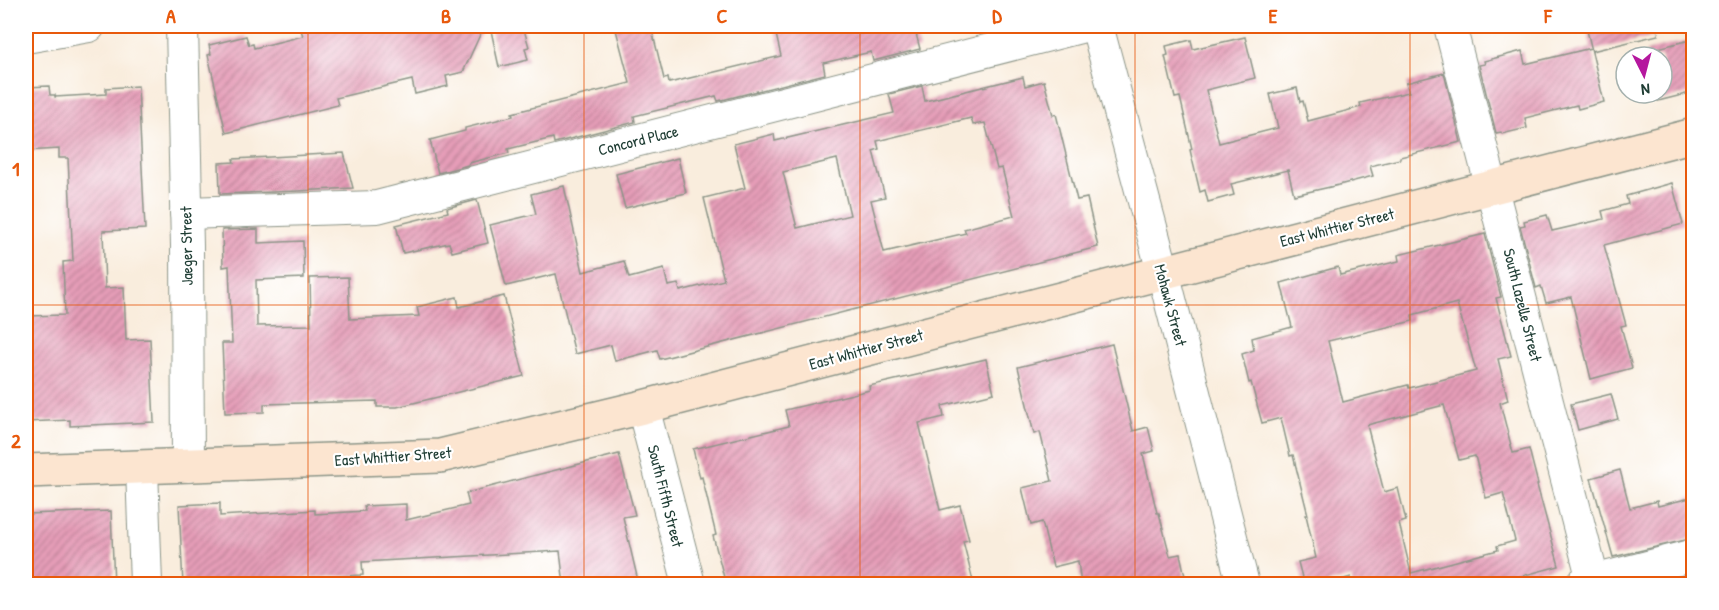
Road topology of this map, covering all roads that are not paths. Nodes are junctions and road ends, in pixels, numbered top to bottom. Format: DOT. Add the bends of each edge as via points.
graph roads {
  1 [pos="89,26"];
  2 [pos="182,26"];
  3 [pos="1084,26"];
  4 [pos="1097,26"];
  5 [pos="1450,26"];
  6 [pos="26,37"];
  7 [pos="1694,135"];
  8 [pos="1492,187"];
  9 [pos="186,213"];
  10 [pos="1163,272"];
  11 [pos="643,407"];
  12 [pos="188,466"];
  13 [pos="142,468"];
  14 [pos="26,471"];
  15 [pos="1694,555"];
  16 [pos="1590,584"];
  17 [pos="146,585"];
  18 [pos="688,585"];
  19 [pos="1243,585"];
  1 -- 6 [label="street"];
  2 -- 9 [label="street, Jaeger Street"];
  3 -- 9 [label="street, Concord Place" via="377,207"];
  4 -- 10 [label="street, Mohawk Street"];
  5 -- 8 [label="street, South Lazelle Street"];
  7 -- 8 [label="street, East Whittier Street"];
  8 -- 10 [label="street, East Whittier Street"];
  8 -- 16 [label="street, South Lazelle Street"];
  9 -- 12 [label="street, Jaeger Street"];
  10 -- 11 [label="street, East Whittier Street"];
  10 -- 19 [label="street, Mohawk Street"];
  11 -- 12 [label="street, East Whittier Street" via="440,456"];
  11 -- 18 [label="street, South Fifth Street"];
  12 -- 13 [label="street, East Whittier Street"];
  13 -- 14 [label="street, East Whittier Street"];
  13 -- 17 [label="street"];
  15 -- 16 [label="street"];
}
